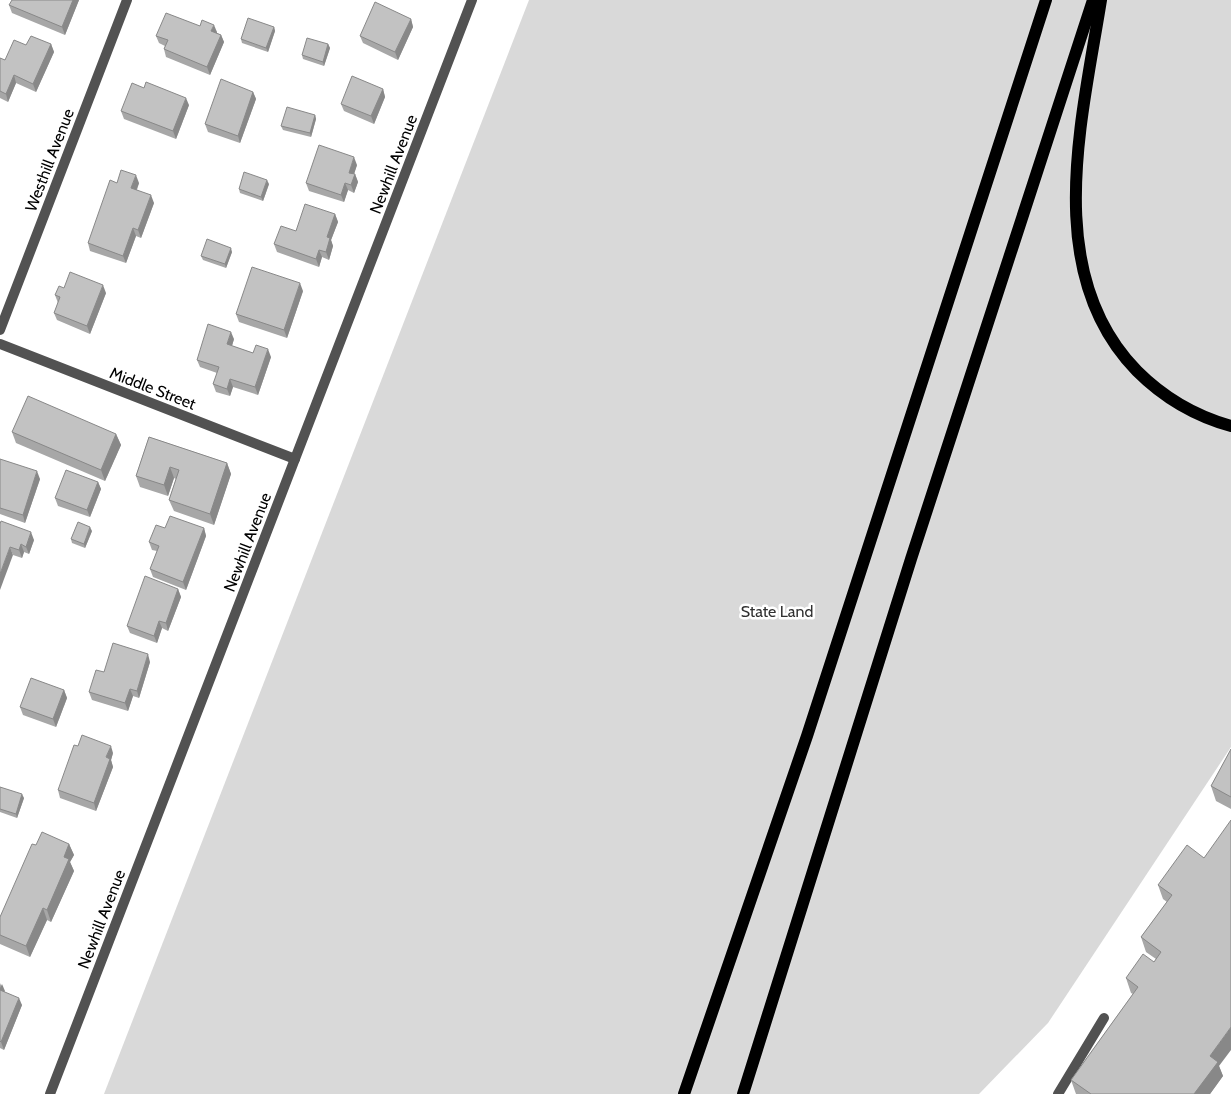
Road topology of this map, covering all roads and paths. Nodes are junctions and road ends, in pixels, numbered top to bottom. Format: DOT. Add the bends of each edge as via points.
graph roads {
  1 [pos="127,0"];
  2 [pos="472,0"];
  3 [pos="1046,0"];
  4 [pos="1093,0"];
  5 [pos="1101,0"];
  6 [pos="0,330"];
  7 [pos="0,344"];
  8 [pos="1231,426"];
  9 [pos="295,459"];
  10 [pos="1104,1018"];
  11 [pos="50,1094"];
  12 [pos="684,1094"];
  13 [pos="743,1094"];
  14 [pos="1058,1094"];
  1 -- 6 [label="street, Westhill Avenue"];
  2 -- 9 [label="street, Newhill Avenue"];
  3 -- 12 [label="main road" via="813,718"];
  4 -- 13 [label="main road" via="911,559"];
  5 -- 8 [label="main road" via="1080,134 1076,183 1081,258 1092,300 1113,341 1145,379 1188,410"];
  7 -- 9 [label="street, Middle Street"];
  9 -- 11 [label="street, Newhill Avenue"];
  10 -- 14 [label="street"];
}
